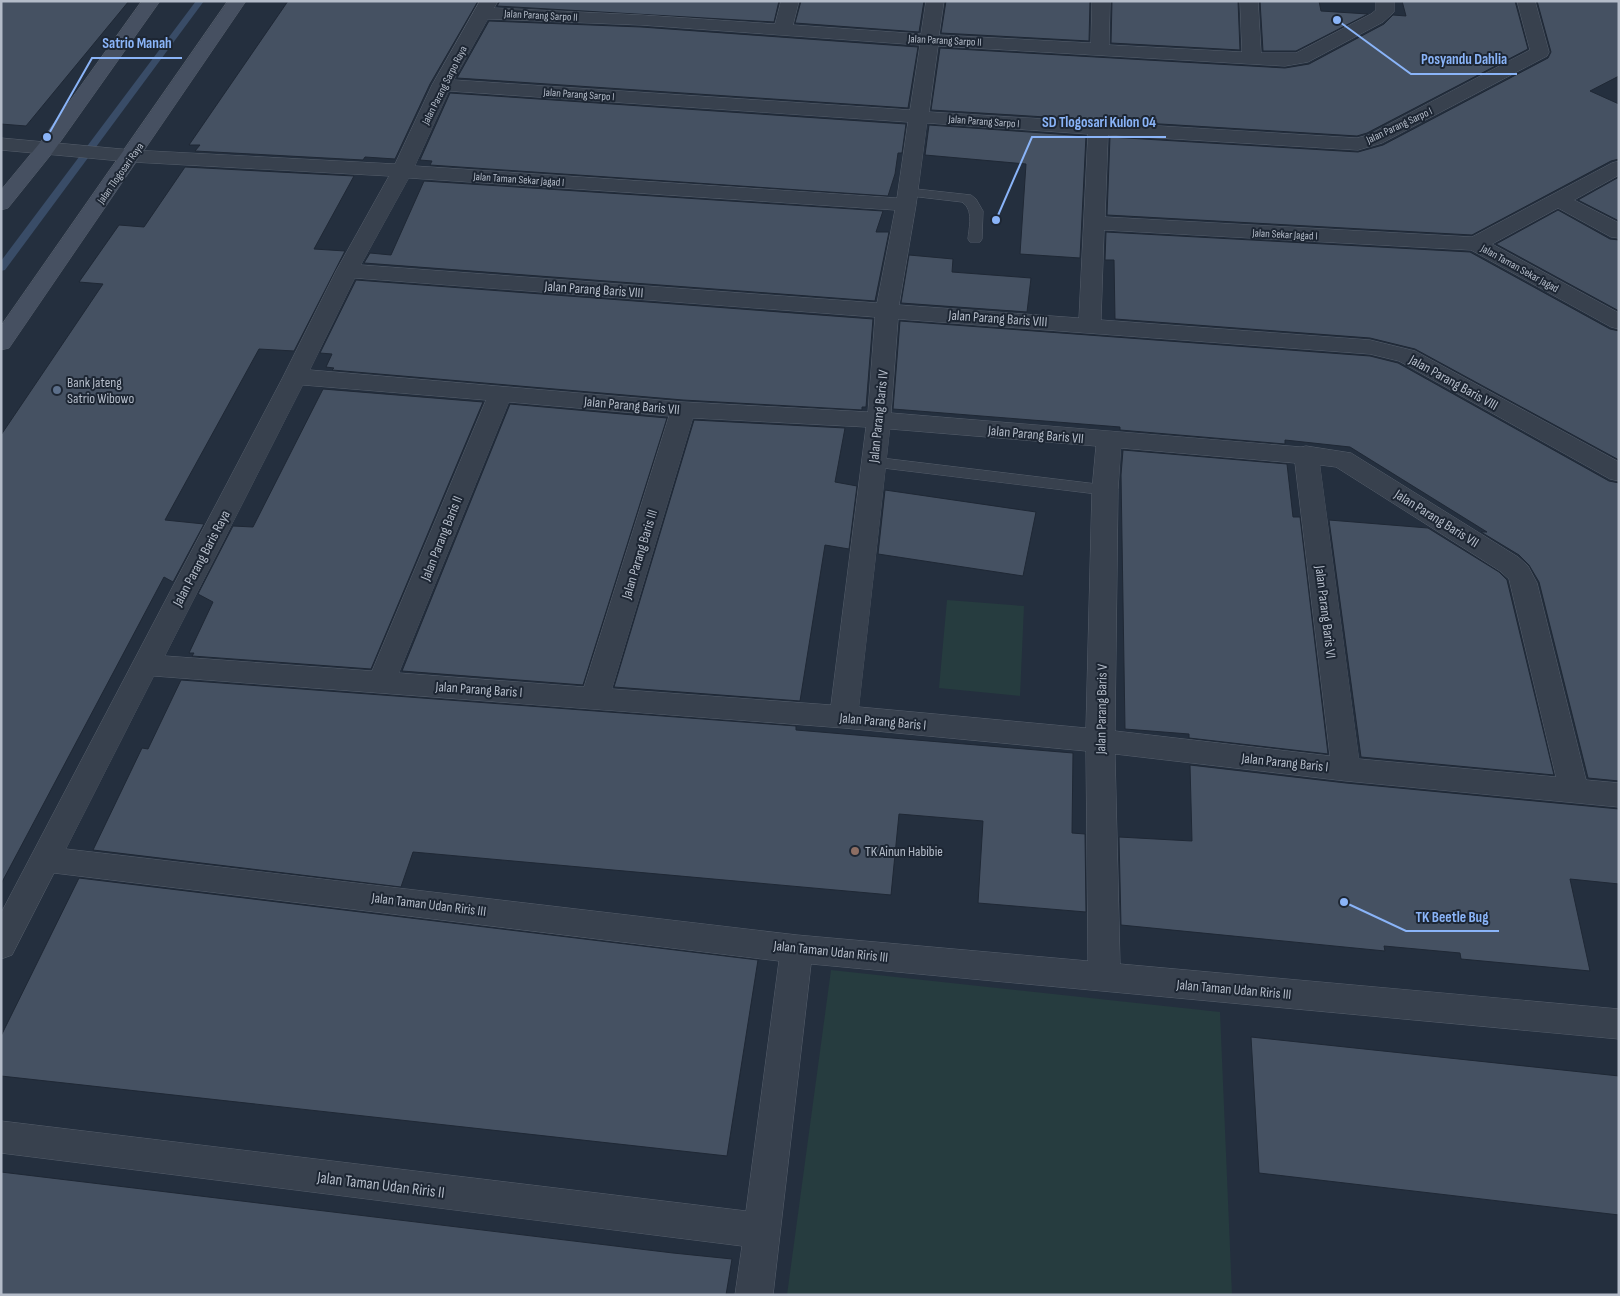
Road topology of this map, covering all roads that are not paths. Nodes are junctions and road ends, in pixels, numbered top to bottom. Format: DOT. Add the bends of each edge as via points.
graph roads {
  1 [pos="151,1"];
  2 [pos="237,1"];
  3 [pos="648,1"];
  4 [pos="790,1"];
  5 [pos="935,1"];
  6 [pos="1101,1"];
  7 [pos="1249,1"];
  8 [pos="1385,1"];
  9 [pos="1526,1"];
  10 [pos="486,7"];
  11 [pos="641,20"];
  12 [pos="783,29"];
  13 [pos="930,40"];
  14 [pos="1100,49"];
  15 [pos="1252,58"];
  16 [pos="442,85"];
  17 [pos="918,116"];
  18 [pos="1098,129"];
  19 [pos="1,144"];
  20 [pos="54,148"];
  21 [pos="126,155"];
  22 [pos="1619,167"];
  23 [pos="402,171"];
  24 [pos="906,198"];
  25 [pos="1558,200"];
  26 [pos="1,204"];
  27 [pos="1093,223"];
  28 [pos="1619,232"];
  29 [pos="975,239"];
  30 [pos="1476,244"];
  31 [pos="347,270"];
  32 [pos="886,310"];
  33 [pos="1619,322"];
  34 [pos="1090,324"];
  35 [pos="1,343"];
  36 [pos="295,377"];
  37 [pos="500,394"];
  38 [pos="683,410"];
  39 [pos="879,420"];
  40 [pos="1109,440"];
  41 [pos="1306,454"];
  42 [pos="873,462"];
  43 [pos="1619,473"];
  44 [pos="1104,490"];
  45 [pos="145,665"];
  46 [pos="382,682"];
  47 [pos="595,698"];
  48 [pos="844,717"];
  49 [pos="1100,741"];
  50 [pos="1346,769"];
  51 [pos="1574,790"];
  52 [pos="1619,795"];
  53 [pos="45,859"];
  54 [pos="1,945"];
  55 [pos="797,949"];
  56 [pos="1104,978"];
  57 [pos="1619,1024"];
  58 [pos="1,1137"];
  59 [pos="762,1231"];
  60 [pos="754,1295"];
  1 -- 20 [label="street"];
  2 -- 21 [label="street, Jalan Tlogosari Raya"];
  3 -- 11 [label="street"];
  4 -- 12 [label="street"];
  5 -- 13 [label="street, Jalan Parang Baris IV"];
  6 -- 14 [label="street"];
  7 -- 15 [label="street"];
  8 -- 15 [label="street, Jalan Parang Sarpo II" via="1385,12 1377,18 1301,58"];
  9 -- 18 [label="street, Jalan Parang Sarpo I" via="1540,52 1375,139 1358,144 1340,144"];
  10 -- 11 [label="street, Jalan Parang Sarpo II"];
  10 -- 16 [label="street, Jalan Parang Sarpo Raya"];
  11 -- 12 [label="street, Jalan Parang Sarpo II"];
  12 -- 13 [label="street, Jalan Parang Sarpo II"];
  13 -- 14 [label="street, Jalan Parang Sarpo II"];
  13 -- 17 [label="street, Jalan Parang Baris IV"];
  14 -- 15 [label="street, Jalan Parang Sarpo II"];
  16 -- 17 [label="street, Jalan Parang Sarpo I"];
  16 -- 23 [label="street, Jalan Parang Sarpo Raya"];
  17 -- 18 [label="street, Jalan Parang Sarpo I"];
  17 -- 24 [label="street, Jalan Parang Baris IV"];
  18 -- 27 [label="street"];
  19 -- 20 [label="street, Jalan Taman Sekar Jagad I"];
  20 -- 21 [label="street, Jalan Taman Sekar Jagad I"];
  20 -- 26 [label="street"];
  21 -- 23 [label="street, Jalan Taman Sekar Jagad I"];
  21 -- 35 [label="street, Jalan Tlogosari Raya"];
  22 -- 25 [label="street, Jalan Taman Sekar Jagad"];
  23 -- 24 [label="street, Jalan Taman Sekar Jagad I"];
  23 -- 31 [label="street, Jalan Parang Baris Raya"];
  24 -- 29 [label="lane" via="966,198 973,201 976,208"];
  24 -- 32 [label="street, Jalan Parang Baris IV"];
  25 -- 28 [label="street"];
  25 -- 30 [label="street, Jalan Taman Sekar Jagad"];
  27 -- 30 [label="street, Jalan Sekar Jagad I"];
  27 -- 34 [label="street"];
  30 -- 33 [label="street, Jalan Taman Sekar Jagad"];
  31 -- 32 [label="street, Jalan Parang Baris VIII"];
  31 -- 36 [label="street, Jalan Parang Baris Raya"];
  32 -- 34 [label="street, Jalan Parang Baris VIII"];
  32 -- 39 [label="street, Jalan Parang Baris IV"];
  34 -- 43 [label="street, Jalan Parang Baris VIII" via="1370,347 1407,356"];
  36 -- 37 [label="street, Jalan Parang Baris VII"];
  36 -- 45 [label="street, Jalan Parang Baris Raya"];
  37 -- 38 [label="street, Jalan Parang Baris VII"];
  37 -- 46 [label="street, Jalan Parang Baris II"];
  38 -- 39 [label="street, Jalan Parang Baris VII"];
  38 -- 47 [label="street, Jalan Parang Baris III"];
  39 -- 40 [label="street, Jalan Parang Baris VII"];
  39 -- 42 [label="street, Jalan Parang Baris IV"];
  40 -- 41 [label="street, Jalan Parang Baris VII"];
  40 -- 44 [label="street, Jalan Parang Baris V"];
  41 -- 50 [label="street, Jalan Parang Baris VI"];
  41 -- 51 [label="street, Jalan Parang Baris VII" via="1342,459 1520,573"];
  42 -- 44 [label="lane"];
  42 -- 48 [label="street, Jalan Parang Baris IV"];
  44 -- 49 [label="street, Jalan Parang Baris V"];
  45 -- 46 [label="street, Jalan Parang Baris I"];
  45 -- 53 [label="street, Jalan Parang Baris Raya"];
  46 -- 47 [label="street, Jalan Parang Baris I"];
  47 -- 48 [label="street, Jalan Parang Baris I"];
  48 -- 49 [label="street, Jalan Parang Baris I"];
  49 -- 50 [label="street, Jalan Parang Baris I"];
  49 -- 56 [label="street, Jalan Parang Baris V"];
  50 -- 51 [label="street, Jalan Parang Baris I"];
  51 -- 52 [label="street, Jalan Parang Baris I"];
  53 -- 54 [label="street, Jalan Parang Baris Raya"];
  53 -- 55 [label="street, Jalan Taman Udan Riris III"];
  55 -- 56 [label="street, Jalan Taman Udan Riris III"];
  55 -- 59 [label="street"];
  56 -- 57 [label="street, Jalan Taman Udan Riris III"];
  58 -- 59 [label="street, Jalan Taman Udan Riris II"];
  59 -- 60 [label="street"];
}
